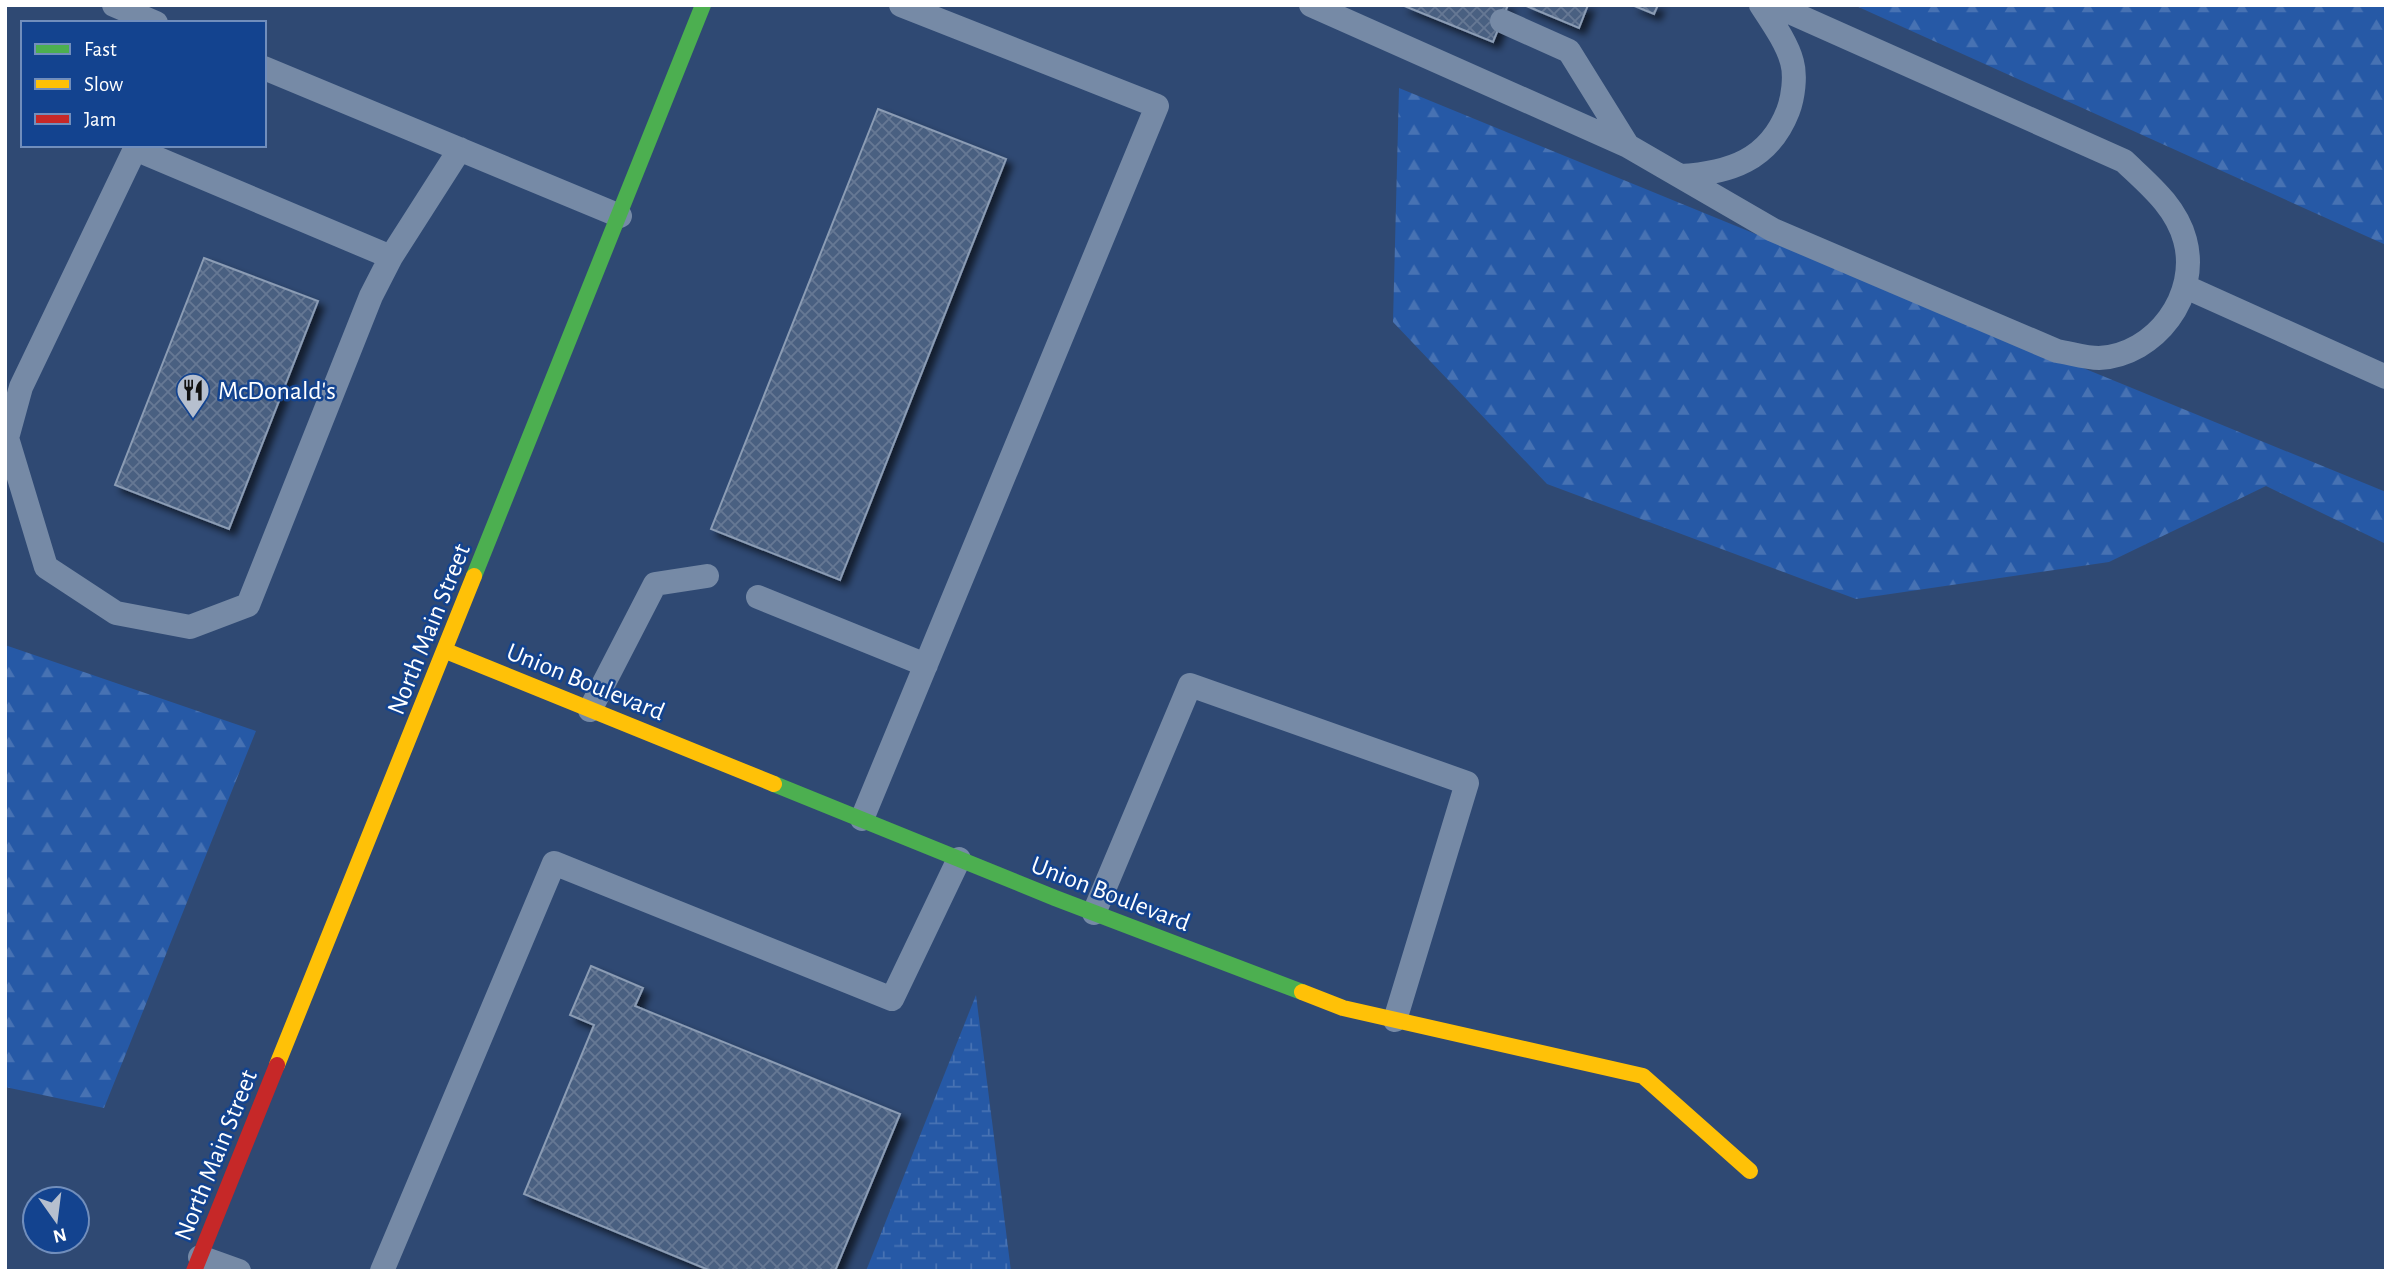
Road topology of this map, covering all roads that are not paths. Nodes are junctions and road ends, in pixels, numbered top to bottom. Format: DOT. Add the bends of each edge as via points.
graph roads {
  1 [pos="114,5"];
  2 [pos="703,5"];
  3 [pos="901,5"];
  4 [pos="1311,5"];
  5 [pos="1760,5"];
  6 [pos="1774,5"];
  7 [pos="151,21"];
  8 [pos="1502,21"];
  9 [pos="266,69"];
  10 [pos="1628,146"];
  11 [pos="136,147"];
  12 [pos="460,149"];
  13 [pos="1680,176"];
  14 [pos="620,216"];
  15 [pos="391,257"];
  16 [pos="2186,287"];
  17 [pos="2386,377"];
  18 [pos="707,576"];
  19 [pos="758,597"];
  20 [pos="446,651"];
  21 [pos="926,665"];
  22 [pos="590,710"];
  23 [pos="862,819"];
  24 [pos="959,859"];
  25 [pos="1094,913"];
  26 [pos="1395,1020"];
  27 [pos="1750,1171"];
  28 [pos="197,1264"];
  29 [pos="239,1271"];
  30 [pos="382,1271"];
  1 -- 7 [label="lane"];
  2 -- 14 [label="main road, North Main Street"];
  3 -- 21 [label="lane" via="1157,106"];
  4 -- 10 [label="lane"];
  5 -- 13 [label="lane" via="1793,63 1793,100 1780,132 1755,157 1711,174"];
  6 -- 16 [label="lane" via="2124,161 2171,212 2185,241"];
  8 -- 10 [label="lane" via="1569,51"];
  9 -- 12 [label="lane"];
  10 -- 13 [label="lane"];
  11 -- 15 [label="lane"];
  11 -- 15 [label="lane" via="21,387 7,438 46,567 116,613 190,627 248,605 371,296"];
  12 -- 14 [label="lane"];
  12 -- 15 [label="lane"];
  13 -- 16 [label="lane" via="1773,230 2057,351 2099,358 2134,349 2166,326"];
  14 -- 20 [label="main road, North Main Street"];
  16 -- 17 [label="lane"];
  18 -- 22 [label="lane" via="654,584"];
  19 -- 21 [label="lane"];
  20 -- 22 [label="main road, Union Boulevard"];
  20 -- 28 [label="main road, North Main Street"];
  21 -- 23 [label="lane"];
  22 -- 23 [label="main road, Union Boulevard"];
  23 -- 24 [label="main road, Union Boulevard"];
  24 -- 25 [label="main road, Union Boulevard"];
  24 -- 30 [label="lane" via="892,999 554,863"];
  25 -- 26 [label="main road, Union Boulevard" via="1343,1008"];
  25 -- 26 [label="lane" via="1190,685 1455,778 1468,783"];
  26 -- 27 [label="main road, Union Boulevard" via="1643,1076"];
  28 -- 29 [label="lane"];
}
